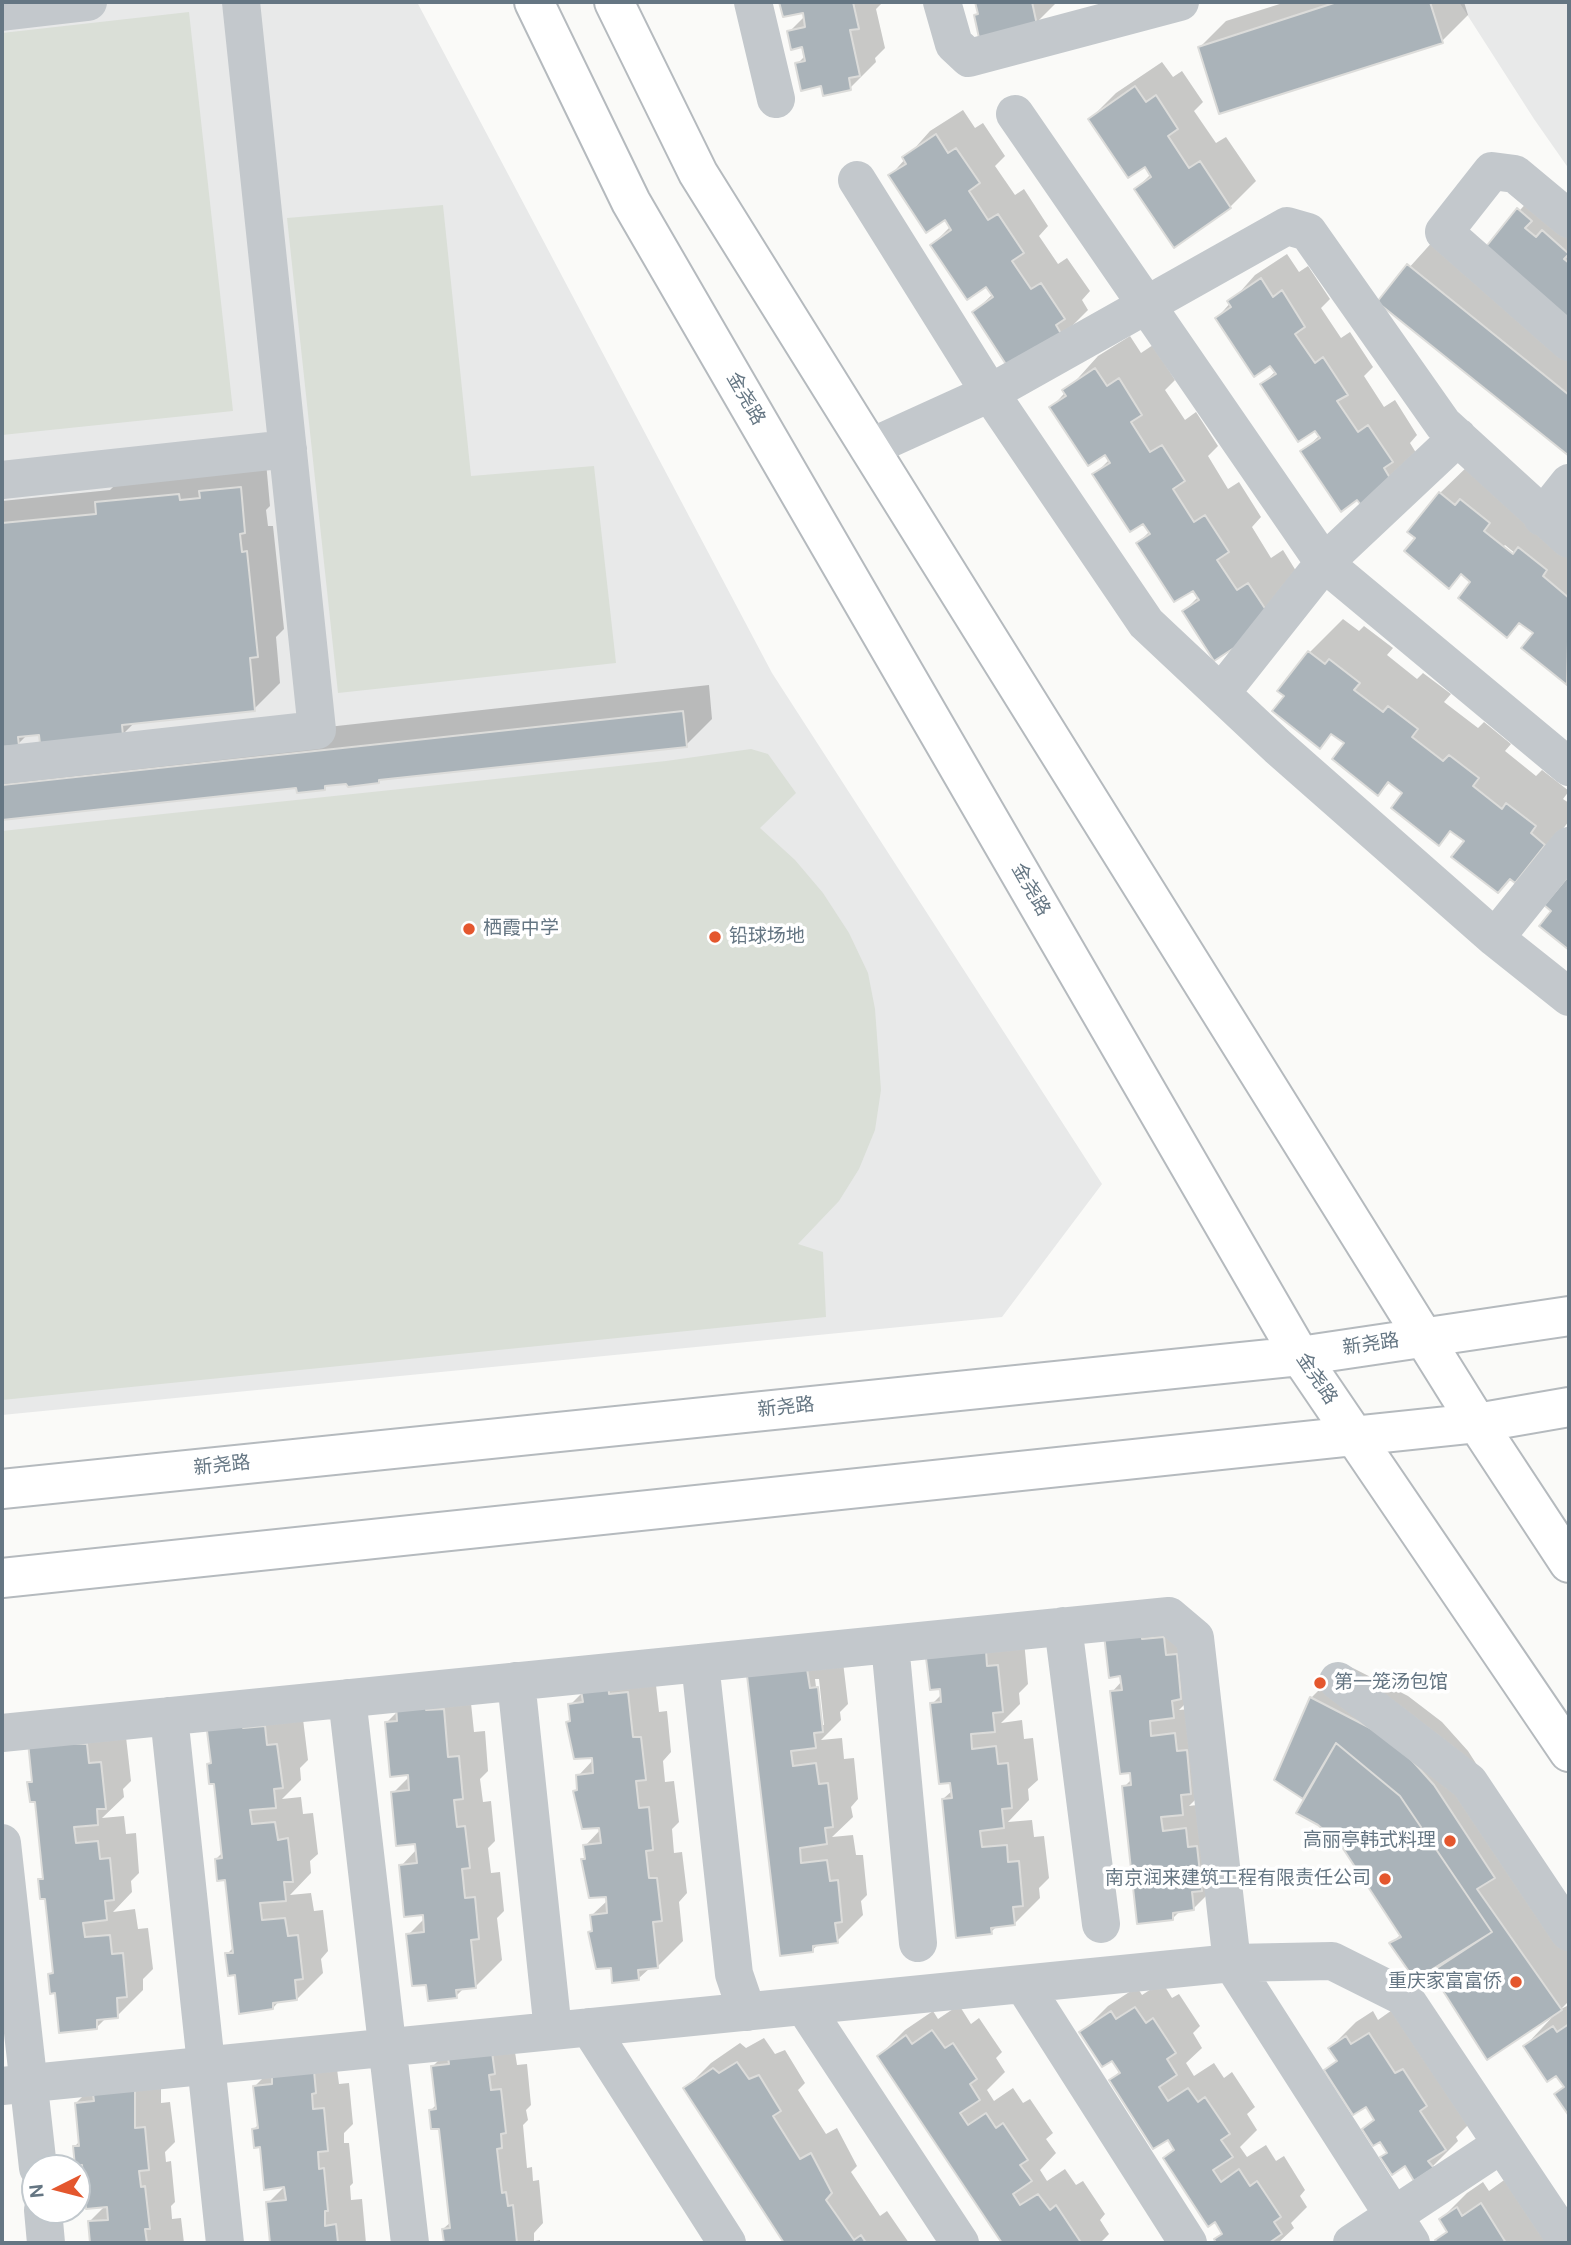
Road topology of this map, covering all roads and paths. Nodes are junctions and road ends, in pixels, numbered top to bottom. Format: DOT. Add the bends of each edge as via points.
graph roads {
  1 [pos="88,2"];
  2 [pos="240,2"];
  3 [pos="534,2"];
  4 [pos="614,2"];
  5 [pos="753,2"];
  6 [pos="942,2"];
  7 [pos="1180,2"];
  8 [pos="1122,9"];
  9 [pos="2,12"];
  10 [pos="776,99"];
  11 [pos="1015,114"];
  12 [pos="857,180"];
  13 [pos="1569,219"];
  14 [pos="1148,303"];
  15 [pos="1569,342"];
  16 [pos="990,393"];
  17 [pos="1458,438"];
  18 [pos="869,447"];
  19 [pos="288,449"];
  20 [pos="2,480"];
  21 [pos="1569,482"];
  22 [pos="1555,528"];
  23 [pos="1324,563"];
  24 [pos="1221,693"];
  25 [pos="2,765"];
  26 [pos="1569,767"];
  27 [pos="1569,846"];
  28 [pos="1495,938"];
  29 [pos="1569,997"];
  30 [pos="1569,1316"];
  31 [pos="1426,1337"];
  32 [pos="1300,1356"];
  33 [pos="1569,1407"];
  34 [pos="1478,1423"];
  35 [pos="1354,1435"];
  36 [pos="2,1489"];
  37 [pos="1569,1563"];
  38 [pos="2,1578"];
  39 [pos="1063,1626"];
  40 [pos="890,1644"];
  41 [pos="700,1663"];
  42 [pos="516,1681"];
  43 [pos="1338,1681"];
  44 [pos="348,1698"];
  45 [pos="169,1716"];
  46 [pos="2,1733"];
  47 [pos="1569,1752"];
  48 [pos="2,1843"];
  49 [pos="1101,1923"];
  50 [pos="1569,1932"];
  51 [pos="918,1943"];
  52 [pos="1232,1963"];
  53 [pos="1023,1984"];
  54 [pos="804,2006"];
  55 [pos="747,2012"];
  56 [pos="571,2029"];
  57 [pos="387,2048"];
  58 [pos="206,2066"];
  59 [pos="15,2085"];
  60 [pos="1502,2144"];
  61 [pos="34,2154"];
  62 [pos="44,2224"];
  63 [pos="1402,2230"];
  64 [pos="46,2243"];
  65 [pos="225,2243"];
  66 [pos="410,2243"];
  67 [pos="727,2243"];
  68 [pos="960,2243"];
  69 [pos="1187,2243"];
  70 [pos="1352,2243"];
  71 [pos="1568,2243"];
  1 -- 9 [label="lane"];
  2 -- 19 [label="lane"];
  3 -- 32 [label="main road, 金尧路" via="631,202"];
  4 -- 18 [label="main road" via="698,173"];
  5 -- 10 [label="lane"];
  6 -- 8 [label="lane" via="954,44 969,58"];
  7 -- 8 [label="lane"];
  11 -- 14 [label="lane"];
  12 -- 16 [label="lane"];
  13 -- 15 [label="lane" via="1515,174 1492,171 1444,232"];
  14 -- 16 [label="lane"];
  14 -- 17 [label="lane" via="1287,226 1308,232 1443,424"];
  14 -- 23 [label="lane"];
  16 -- 18 [label="lane"];
  16 -- 24 [label="lane" via="1146,623"];
  17 -- 22 [label="lane"];
  17 -- 23 [label="lane"];
  18 -- 31 [label="main road"];
  19 -- 20 [label="lane"];
  19 -- 25 [label="lane" via="317,730"];
  21 -- 22 [label="lane"];
  23 -- 24 [label="lane"];
  23 -- 26 [label="lane"];
  24 -- 28 [label="lane"];
  27 -- 28 [label="lane"];
  28 -- 29 [label="lane"];
  30 -- 31 [label="main road, 新尧路"];
  31 -- 32 [label="main road, 新尧路"];
  31 -- 34 [label="main road"];
  32 -- 35 [label="main road, 金尧路"];
  32 -- 36 [label="main road, 新尧路"];
  33 -- 34 [label="main road"];
  34 -- 35 [label="main road"];
  34 -- 37 [label="main road"];
  35 -- 38 [label="main road"];
  35 -- 47 [label="main road, 金尧路"];
  39 -- 40 [label="lane"];
  39 -- 49 [label="lane"];
  39 -- 52 [label="lane" via="1170,1616 1195,1638"];
  40 -- 41 [label="lane"];
  40 -- 51 [label="lane"];
  41 -- 42 [label="lane"];
  41 -- 55 [label="lane" via="733,1973"];
  42 -- 44 [label="lane"];
  42 -- 56 [label="lane"];
  43 -- 50 [label="lane" via="1469,1782"];
  44 -- 45 [label="lane"];
  44 -- 57 [label="lane"];
  45 -- 46 [label="lane"];
  45 -- 58 [label="lane"];
  48 -- 59 [label="lane"];
  52 -- 53 [label="lane"];
  52 -- 60 [label="lane" via="1332,1961 1404,1997"];
  52 -- 63 [label="lane"];
  53 -- 54 [label="lane"];
  53 -- 69 [label="lane"];
  54 -- 55 [label="lane"];
  54 -- 68 [label="lane"];
  55 -- 56 [label="lane"];
  56 -- 57 [label="lane"];
  56 -- 67 [label="lane"];
  57 -- 58 [label="lane"];
  57 -- 66 [label="lane"];
  58 -- 59 [label="lane"];
  58 -- 65 [label="lane"];
  59 -- 61 [label="lane"];
  60 -- 63 [label="lane"];
  60 -- 71 [label="lane"];
  62 -- 64 [label="lane"];
  63 -- 70 [label="lane"];
}
